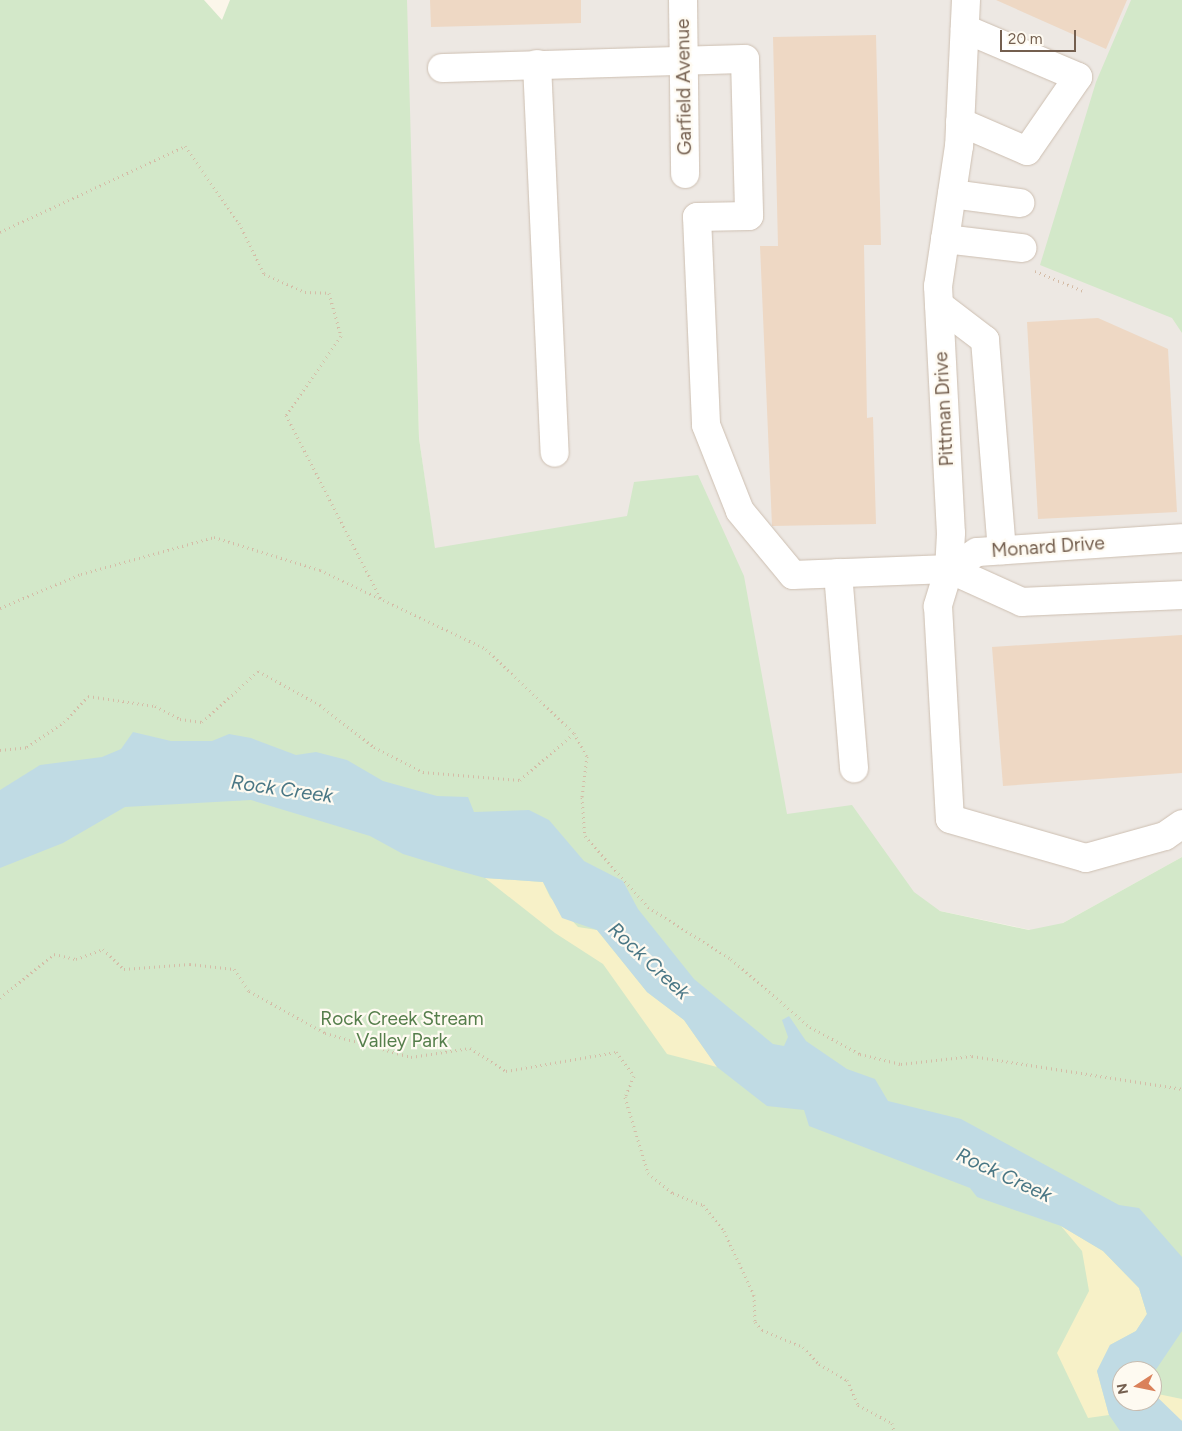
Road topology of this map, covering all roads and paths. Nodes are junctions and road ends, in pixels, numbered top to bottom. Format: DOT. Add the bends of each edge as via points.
graph roads {
  1 [pos="683,0"];
  2 [pos="966,0"];
  3 [pos="965,29"];
  4 [pos="684,59"];
  5 [pos="537,64"];
  6 [pos="442,68"];
  7 [pos="960,122"];
  8 [pos="685,174"];
  9 [pos="952,194"];
  10 [pos="1020,203"];
  11 [pos="0,232"];
  12 [pos="944,239"];
  13 [pos="1022,248"];
  14 [pos="1083,291"];
  15 [pos="939,305"];
  16 [pos="555,453"];
  17 [pos="1182,538"];
  18 [pos="1002,550"];
  19 [pos="949,568"];
  20 [pos="838,573"];
  21 [pos="1182,595"];
  22 [pos="381,599"];
  23 [pos="0,608"];
  24 [pos="574,733"];
  25 [pos="0,750"];
  26 [pos="854,768"];
  27 [pos="1182,824"];
  28 [pos="0,998"];
  29 [pos="1182,1089"];
  30 [pos="894,1431"];
  1 -- 4 [label="street, Garfield Avenue"];
  2 -- 3 [label="street, Pittman Drive"];
  3 -- 7 [label="street, Pittman Drive"];
  3 -- 7 [label="street" via="1078,77 1027,151"];
  4 -- 5 [label="street"];
  4 -- 8 [label="street, Garfield Avenue"];
  4 -- 20 [label="street" via="744,59 749,216 696,217 706,425 740,511 793,575"];
  5 -- 6 [label="street"];
  5 -- 16 [label="street"];
  7 -- 9 [label="street, Pittman Drive"];
  9 -- 10 [label="street"];
  9 -- 12 [label="street, Pittman Drive"];
  11 -- 22 [label="path" via="185,146 239,223 264,274 305,292 329,293 341,336 286,415"];
  12 -- 13 [label="street"];
  12 -- 15 [label="street, Pittman Drive"];
  13 -- 14 [label="path" via="1037,273"];
  15 -- 18 [label="street" via="985,340"];
  15 -- 19 [label="street, Pittman Drive" via="951,533"];
  17 -- 18 [label="street, Monard Drive"];
  18 -- 19 [label="street, Monard Drive" via="977,552"];
  19 -- 20 [label="street"];
  19 -- 21 [label="street, Monard Drive" via="1022,602"];
  19 -- 27 [label="street, Pittman Drive" via="938,606 950,819 1086,858 1166,836"];
  20 -- 26 [label="street"];
  22 -- 23 [label="path" via="320,570 214,536 81,574"];
  22 -- 24 [label="path" via="486,649"];
  24 -- 25 [label="path" via="520,780 423,772 374,747 320,705 258,671 202,722 180,719 155,706 88,696 64,722 28,747"];
  24 -- 29 [label="path" via="586,756 585,836 648,907 731,960 810,1027 860,1054 901,1064 972,1056"];
  28 -- 30 [label="path" via="54,954 76,958 103,949 124,969 190,964 234,969 249,991 325,1033 411,1057 470,1048 506,1071 616,1052 634,1076 625,1098 648,1174 673,1193 703,1205 724,1231 754,1295 755,1322 762,1330 803,1347 819,1364 847,1380 858,1405 892,1423"];
}
